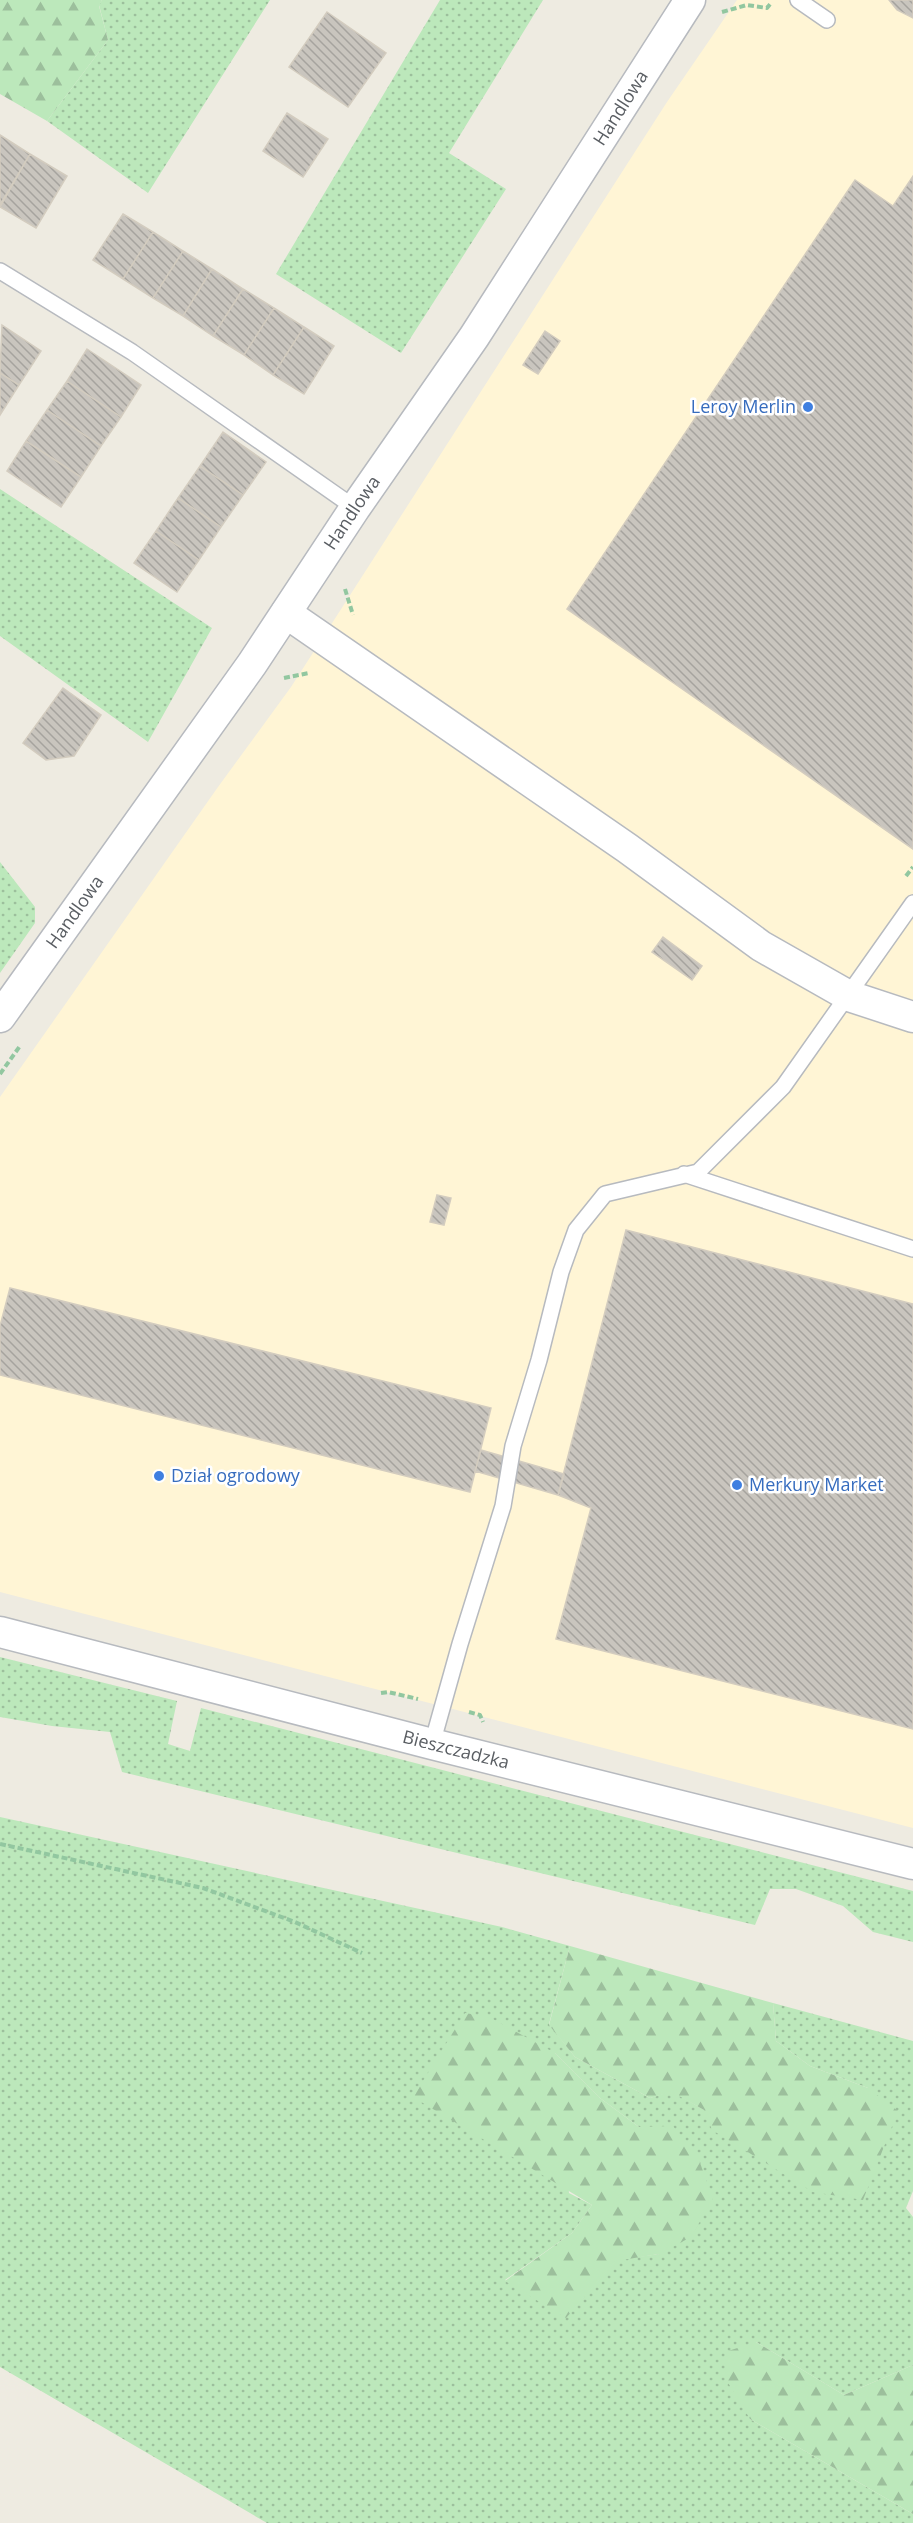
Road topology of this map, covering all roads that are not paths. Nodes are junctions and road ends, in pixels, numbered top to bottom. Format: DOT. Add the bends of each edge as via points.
graph roads {
  1 [pos="690,0"];
  2 [pos="798,0"];
  3 [pos="827,20"];
  4 [pos="0,271"];
  5 [pos="355,508"];
  6 [pos="286,613"];
  7 [pos="913,903"];
  8 [pos="849,996"];
  9 [pos="0,1017"];
  10 [pos="913,1017"];
  11 [pos="684,1174"];
  12 [pos="913,1249"];
  13 [pos="0,1632"];
  14 [pos="432,1744"];
  15 [pos="913,1864"];
  1 -- 5 [label="street, Handlowa" via="474,337"];
  2 -- 3 [label="lane"];
  4 -- 5 [label="lane" via="132,352"];
  5 -- 6 [label="street, Handlowa"];
  6 -- 8 [label="street" via="627,848 761,946"];
  6 -- 9 [label="street, Handlowa"];
  7 -- 8 [label="lane"];
  8 -- 10 [label="street"];
  8 -- 11 [label="lane" via="783,1087 698,1172"];
  11 -- 12 [label="lane"];
  11 -- 14 [label="lane" via="605,1194 576,1230 513,1446 503,1506"];
  13 -- 14 [label="street, Bieszczadzka"];
  14 -- 15 [label="street, Bieszczadzka"];
}
